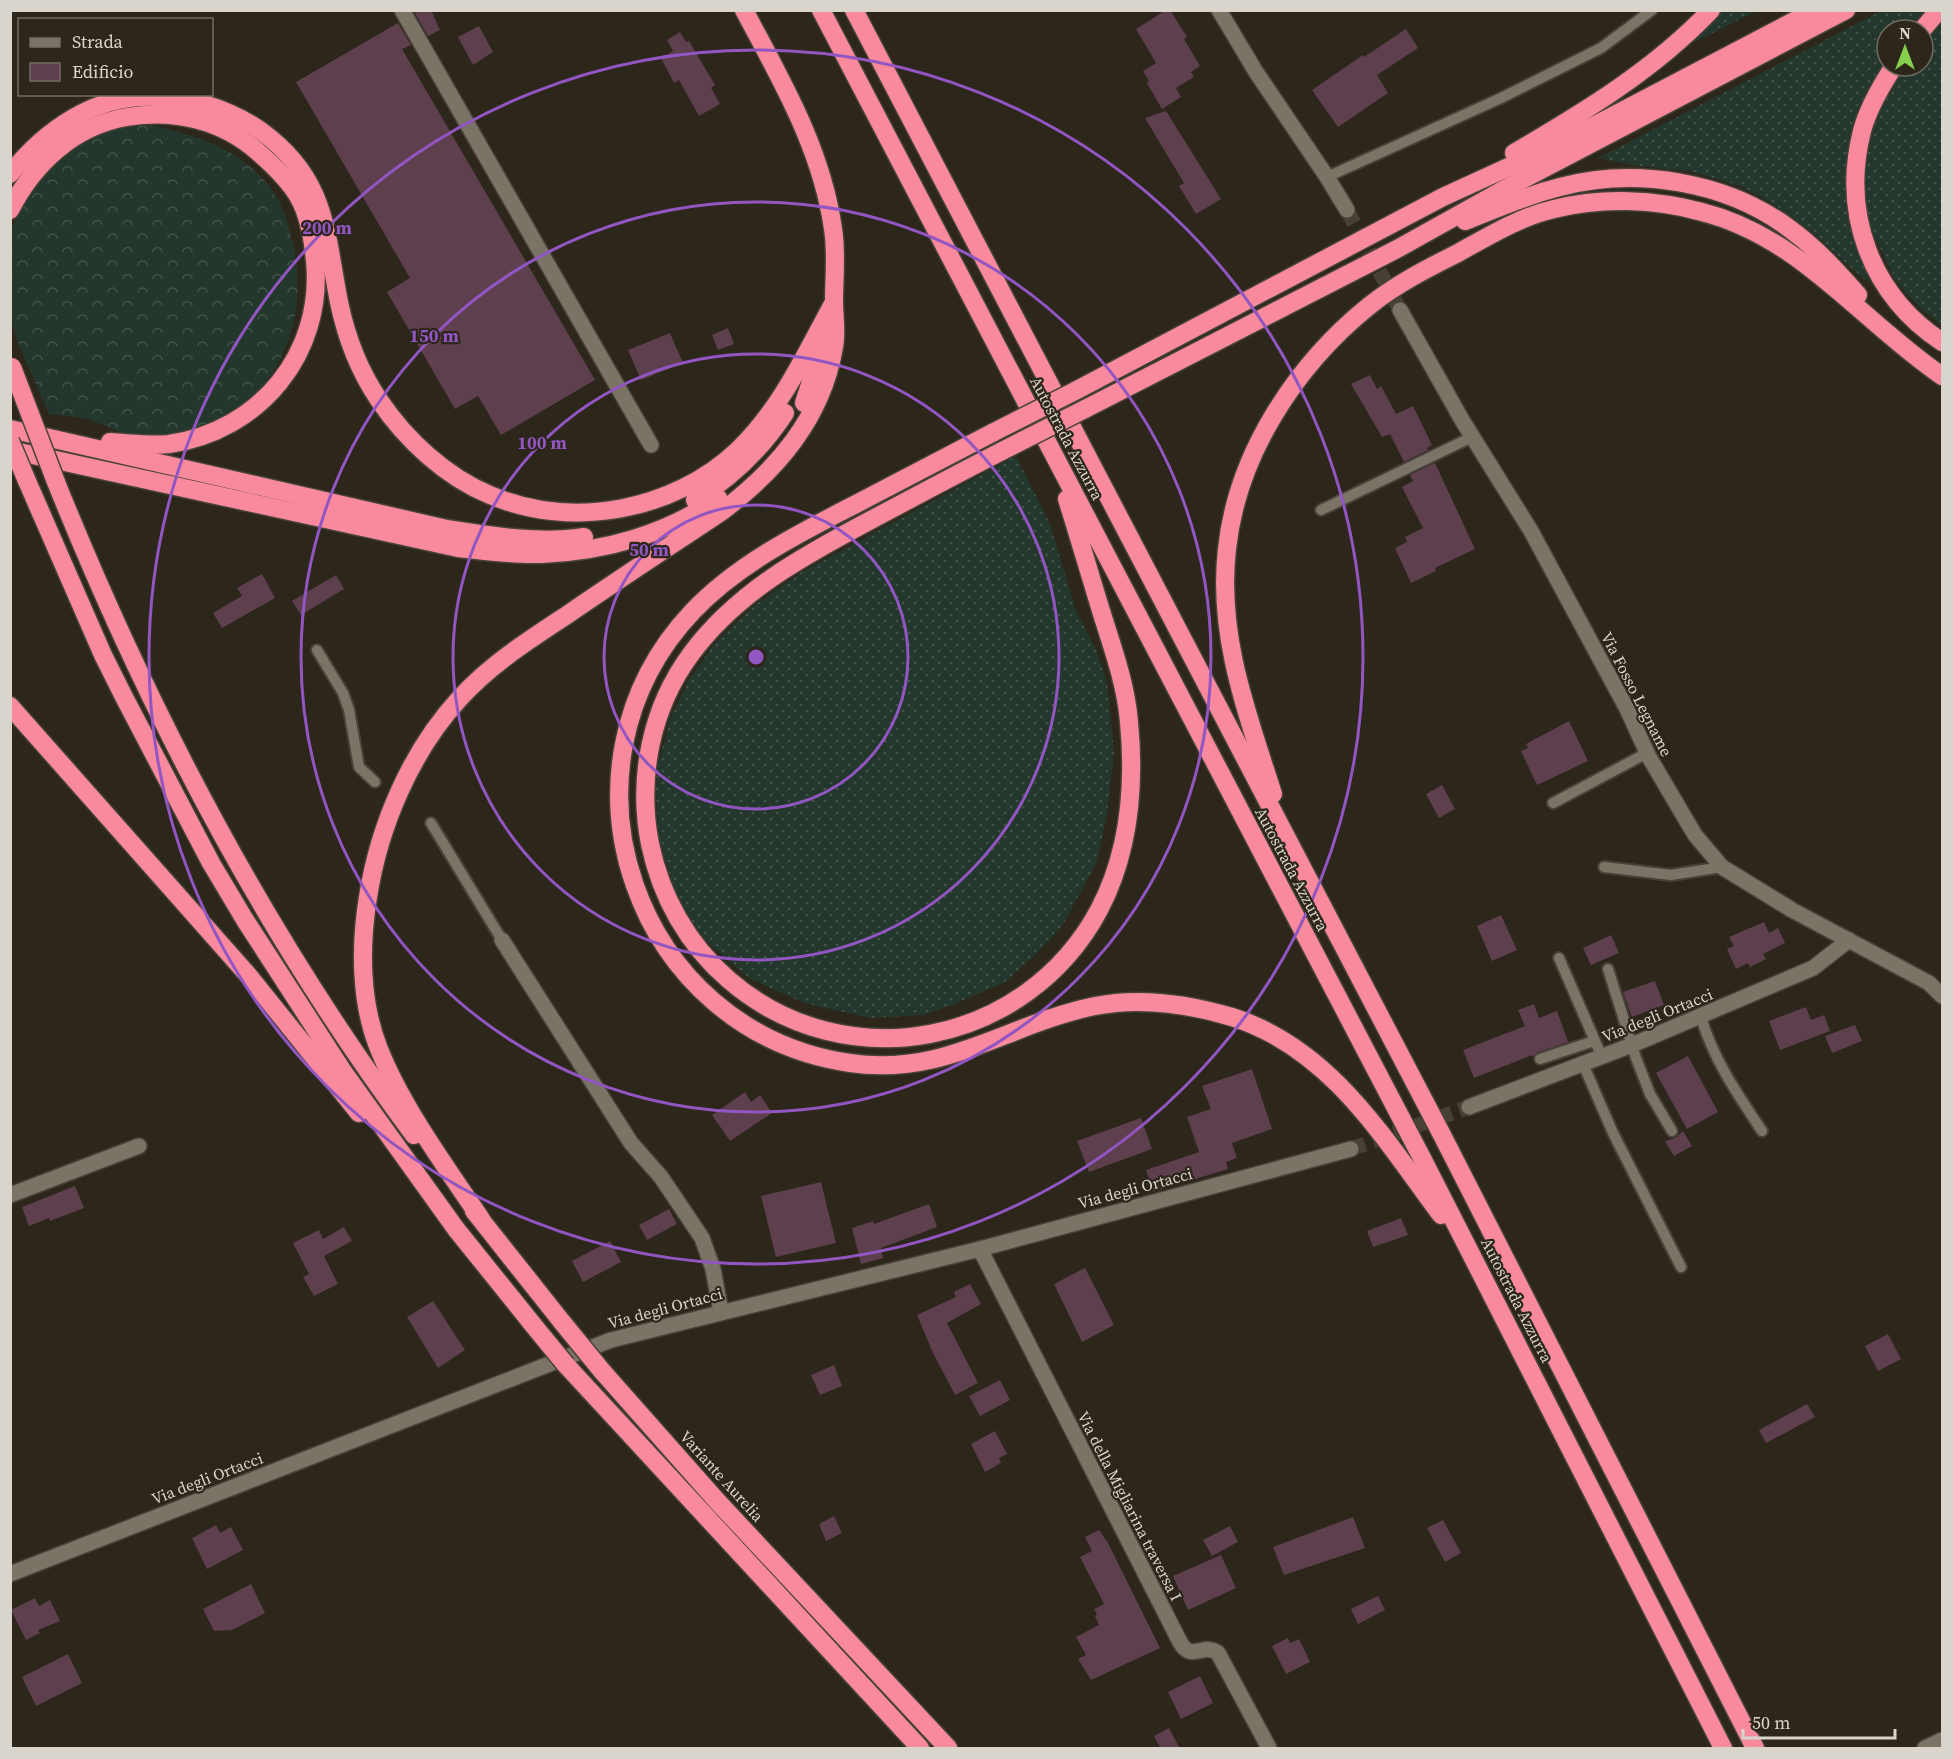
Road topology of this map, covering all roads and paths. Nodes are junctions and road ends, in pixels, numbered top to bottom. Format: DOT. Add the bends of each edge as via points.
graph roads {
  1 [pos="402,10"];
  2 [pos="744,10"];
  3 [pos="820,10"];
  4 [pos="854,10"];
  5 [pos="1219,10"];
  6 [pos="1652,10"];
  7 [pos="1711,10"];
  8 [pos="1815,10"];
  9 [pos="1846,10"];
  10 [pos="1887,78"];
  11 [pos="10,174"];
  12 [pos="1327,177"];
  13 [pos="1443,197"];
  14 [pos="10,210"];
  15 [pos="1347,210"];
  16 [pos="1397,249"];
  17 [pos="834,302"];
  18 [pos="1400,310"];
  19 [pos="1899,341"];
  20 [pos="1942,342"];
  21 [pos="11,365"];
  22 [pos="1942,375"];
  23 [pos="10,429"];
  24 [pos="1472,437"];
  25 [pos="62,439"];
  26 [pos="10,441"];
  27 [pos="651,445"];
  28 [pos="10,450"];
  29 [pos="1054,454"];
  30 [pos="1321,510"];
  31 [pos="613,537"];
  32 [pos="317,650"];
  33 [pos="10,706"];
  34 [pos="1647,753"];
  35 [pos="375,782"];
  36 [pos="1553,803"];
  37 [pos="431,823"];
  38 [pos="1287,838"];
  39 [pos="1604,867"];
  40 [pos="1722,867"];
  41 [pos="502,940"];
  42 [pos="1849,940"];
  43 [pos="1559,958"];
  44 [pos="1608,969"];
  45 [pos="1942,996"];
  46 [pos="1701,1017"];
  47 [pos="1594,1041"];
  48 [pos="1632,1045"];
  49 [pos="1602,1057"];
  50 [pos="1540,1059"];
  51 [pos="1583,1065"];
  52 [pos="1469,1107"];
  53 [pos="1672,1131"];
  54 [pos="1762,1131"];
  55 [pos="139,1146"];
  56 [pos="1351,1149"];
  57 [pos="10,1195"];
  58 [pos="481,1220"];
  59 [pos="456,1229"];
  60 [pos="980,1249"];
  61 [pos="1475,1260"];
  62 [pos="1681,1267"];
  63 [pos="721,1312"];
  64 [pos="10,1574"];
  65 [pos="1942,1740"];
  66 [pos="920,1749"];
  67 [pos="948,1749"];
  68 [pos="1269,1749"];
  69 [pos="1723,1749"];
  70 [pos="1755,1749"];
  71 [pos="1925,1749"];
  1 -- 27 [label="street"];
  2 -- 17 [label="highway" via="795,107 827,195 834,230"];
  3 -- 29 [label="highway, Autostrada Azzurra"];
  4 -- 38 [label="highway, Autostrada Azzurra"];
  5 -- 12 [label="street"];
  6 -- 12 [label="lane" via="1601,48 1502,98"];
  7 -- 13 [label="highway" via="1640,73"];
  8 -- 13 [label="highway" via="1561,142"];
  9 -- 16 [label="highway"];
  10 -- 20 [label="highway" via="1862,129 1856,171 1861,226 1869,255 1891,296"];
  11 -- 17 [label="highway" via="62,124 95,106 121,99 181,98 241,118 289,156 302,171 321,207 347,331 379,400 405,433 449,472 490,495 530,507 569,512 620,510 657,500 699,480 729,458 769,414"];
  12 -- 15 [label="street"];
  13 -- 61 [label="highway, bridge" via="774,548 717,588 662,650 641,689 621,762 619,805 625,854 634,883 653,927 676,963 733,1018 775,1042 852,1064 892,1065 973,1049 1057,1016 1113,1004 1150,1002 1184,1006 1255,1025 1283,1039 1340,1083"];
  14 -- 25 [label="highway" via="40,164 66,142 106,122 156,114 208,123 248,142 291,186 309,224 317,280 313,312 283,379 250,412 227,426 167,444"];
  16 -- 19 [label="highway" via="1515,201 1561,187 1610,179 1678,182 1720,193 1789,228 1829,262"];
  16 -- 29 [label="highway, bridge" via="818,548 757,587 689,656 655,725 646,775 646,814 653,857 669,902 690,938 716,969 771,1011 816,1029 866,1039 900,1039 944,1031 998,1010 1058,966 1088,927 1112,882 1130,802 1129,722 1115,654"];
  17 -- 31 [label="highway" via="812,374 764,442 715,486 675,511"];
  17 -- 58 [label="highway" via="836,333 815,407 795,442 772,469 738,499 500,660 454,704 412,767 393,807 366,906 363,982 371,1026 386,1065 424,1134"];
  18 -- 24 [label="street, Via Fosso Legname"];
  19 -- 22 [label="highway"];
  19 -- 38 [label="highway" via="1804,262 1754,231 1704,212 1645,203 1595,202 1538,214 1486,237 1371,305 1344,328 1297,380 1274,416 1239,494 1227,548 1225,618 1233,660"];
  21 -- 58 [label="highway, bridge" via="94,578 222,837 345,1040"];
  23 -- 25 [label="highway"];
  24 -- 30 [label="lane"];
  24 -- 34 [label="street, Via Fosso Legname" via="1534,536"];
  25 -- 31 [label="highway" via="447,529 532,540"];
  26 -- 59 [label="highway, bridge" via="103,655 211,863 305,1015"];
  28 -- 31 [label="highway" via="458,548 541,554 586,549"];
  29 -- 61 [label="highway, Autostrada Azzurra"];
  32 -- 35 [label="lane" via="343,693 359,767"];
  33 -- 59 [label="highway" via="248,975 426,1200"];
  34 -- 36 [label="lane"];
  34 -- 40 [label="street, Via Fosso Legname" via="1695,835"];
  37 -- 41 [label="lane"];
  38 -- 70 [label="highway, Autostrada Azzurra"];
  39 -- 40 [label="lane" via="1671,875"];
  40 -- 42 [label="street, Via Fosso Legname"];
  41 -- 63 [label="street" via="631,1143 661,1177 702,1238"];
  42 -- 45 [label="street, Via Fosso Legname" via="1929,983"];
  42 -- 46 [label="street, Via degli Ortacci" via="1813,968"];
  43 -- 47 [label="lane"];
  44 -- 48 [label="lane"];
  46 -- 48 [label="street, Via degli Ortacci"];
  46 -- 54 [label="lane" via="1712,1049"];
  47 -- 49 [label="lane"];
  47 -- 50 [label="lane"];
  48 -- 49 [label="street, Via degli Ortacci"];
  48 -- 53 [label="lane" via="1650,1094"];
  49 -- 51 [label="street, Via degli Ortacci"];
  51 -- 52 [label="street, Via degli Ortacci"];
  51 -- 62 [label="lane"];
  55 -- 57 [label="street"];
  56 -- 60 [label="street, Via degli Ortacci"];
  58 -- 67 [label="highway, Variante Aurelia, bridge" via="602,1371"];
  59 -- 66 [label="highway, bridge" via="566,1365"];
  60 -- 63 [label="street, Via degli Ortacci"];
  60 -- 68 [label="street, Via della Migliarina traversa I" via="1184,1650 1218,1653"];
  61 -- 69 [label="highway, Autostrada Azzurra"];
  63 -- 64 [label="street, Via degli Ortacci" via="611,1340"];
  65 -- 71 [label="street"];
}
